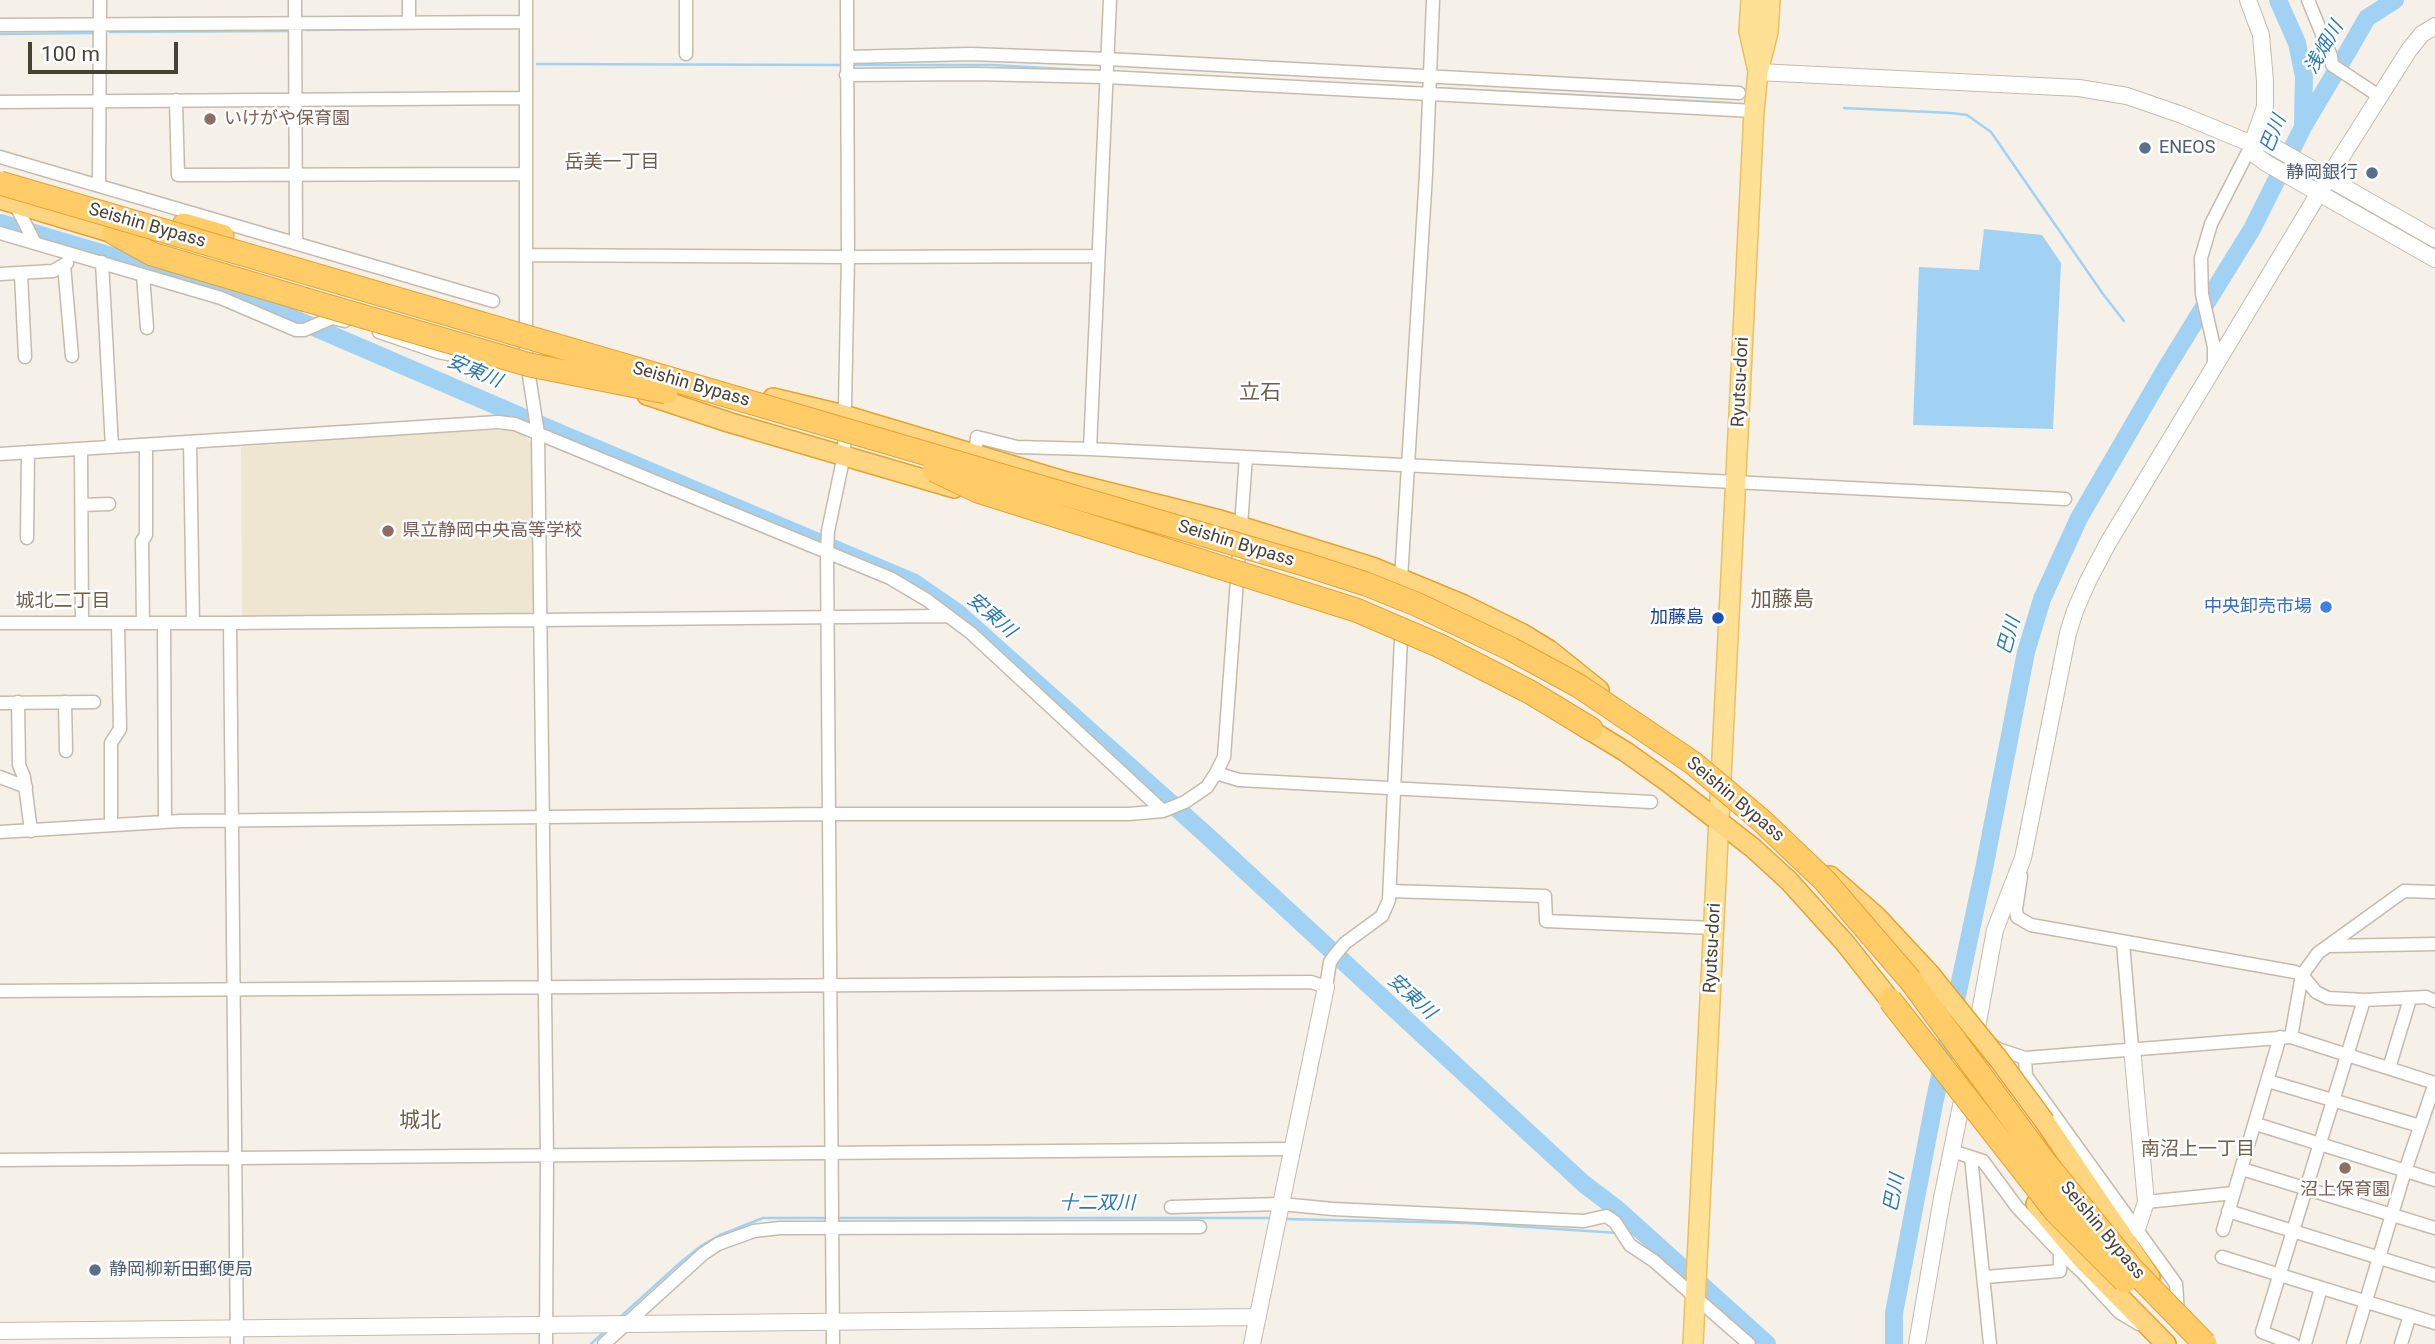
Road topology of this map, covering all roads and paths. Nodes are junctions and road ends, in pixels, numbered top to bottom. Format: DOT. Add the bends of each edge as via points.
graph roads {
  1 [pos="100,0"];
  2 [pos="295,0"];
  3 [pos="410,0"];
  4 [pos="526,0"];
  5 [pos="686,0"];
  6 [pos="847,0"];
  7 [pos="1110,0"];
  8 [pos="1433,0"];
  9 [pos="1751,0"];
  10 [pos="1770,0"];
  11 [pos="2248,0"];
  12 [pos="2308,0"];
  13 [pos="295,22"];
  14 [pos="409,22"];
  15 [pos="526,22"];
  16 [pos="0,25"];
  17 [pos="100,25"];
  18 [pos="2435,26"];
  19 [pos="686,54"];
  20 [pos="847,57"];
  21 [pos="1107,60"];
  22 [pos="1758,72"];
  23 [pos="846,75"];
  24 [pos="1430,76"];
  25 [pos="1106,77"];
  26 [pos="1429,92"];
  27 [pos="1739,93"];
  28 [pos="2379,96"];
  29 [pos="526,98"];
  30 [pos="296,99"];
  31 [pos="100,100"];
  32 [pos="176,100"];
  33 [pos="0,102"];
  34 [pos="1754,111"];
  35 [pos="2252,144"];
  36 [pos="2,159"];
  37 [pos="526,174"];
  38 [pos="296,175"];
  39 [pos="2328,178"];
  40 [pos="0,183"];
  41 [pos="99,186"];
  42 [pos="2320,193"];
  43 [pos="5,200"];
  44 [pos="118,225"];
  45 [pos="0,233"];
  46 [pos="2433,233"];
  47 [pos="35,243"];
  48 [pos="296,243"];
  49 [pos="2420,250"];
  50 [pos="76,255"];
  51 [pos="526,255"];
  52 [pos="1098,256"];
  53 [pos="848,257"];
  54 [pos="2435,259"];
  55 [pos="102,262"];
  56 [pos="64,265"];
  57 [pos="0,274"];
  58 [pos="21,274"];
  59 [pos="143,275"];
  60 [pos="438,286"];
  61 [pos="493,302"];
  62 [pos="441,309"];
  63 [pos="147,328"];
  64 [pos="526,334"];
  65 [pos="472,338"];
  66 [pos="72,356"];
  67 [pos="526,356"];
  68 [pos="25,357"];
  69 [pos="2214,368"];
  70 [pos="666,392"];
  71 [pos="747,401"];
  72 [pos="844,415"];
  73 [pos="538,434"];
  74 [pos="190,442"];
  75 [pos="146,445"];
  76 [pos="113,447"];
  77 [pos="81,449"];
  78 [pos="1090,449"];
  79 [pos="28,452"];
  80 [pos="0,454"];
  81 [pos="844,455"];
  82 [pos="975,456"];
  83 [pos="1245,457"];
  84 [pos="1408,465"];
  85 [pos="934,470"];
  86 [pos="1736,481"];
  87 [pos="1037,485"];
  88 [pos="2065,499"];
  89 [pos="82,505"];
  90 [pos="109,505"];
  91 [pos="1239,526"];
  92 [pos="27,538"];
  93 [pos="827,553"];
  94 [pos="1401,579"];
  95 [pos="1237,581"];
  96 [pos="948,616"];
  97 [pos="828,617"];
  98 [pos="539,619"];
  99 [pos="0,623"];
  100 [pos="82,623"];
  101 [pos="118,623"];
  102 [pos="164,623"];
  103 [pos="193,623"];
  104 [pos="230,623"];
  105 [pos="143,624"];
  106 [pos="1401,638"];
  107 [pos="18,702"];
  108 [pos="65,702"];
  109 [pos="94,702"];
  110 [pos="0,703"];
  111 [pos="1617,707"];
  112 [pos="1591,729"];
  113 [pos="66,751"];
  114 [pos="1216,773"];
  115 [pos="0,777"];
  116 [pos="1721,781"];
  117 [pos="26,787"];
  118 [pos="1394,787"];
  119 [pos="1651,802"];
  120 [pos="1163,811"];
  121 [pos="828,814"];
  122 [pos="543,818"];
  123 [pos="230,820"];
  124 [pos="1719,820"];
  125 [pos="165,821"];
  126 [pos="111,825"];
  127 [pos="31,831"];
  128 [pos="0,832"];
  129 [pos="2023,858"];
  130 [pos="1390,891"];
  131 [pos="2435,892"];
  132 [pos="1714,928"];
  133 [pos="2123,943"];
  134 [pos="2435,944"];
  135 [pos="2329,946"];
  136 [pos="2302,975"];
  137 [pos="1927,977"];
  138 [pos="829,986"];
  139 [pos="1326,987"];
  140 [pos="545,988"];
  141 [pos="233,991"];
  142 [pos="0,992"];
  143 [pos="2410,999"];
  144 [pos="1890,1000"];
  145 [pos="2364,1000"];
  146 [pos="2435,1001"];
  147 [pos="1976,1033"];
  148 [pos="2285,1037"];
  149 [pos="2132,1048"];
  150 [pos="2346,1054"];
  151 [pos="2025,1058"];
  152 [pos="2389,1068"];
  153 [pos="2268,1080"];
  154 [pos="2435,1083"];
  155 [pos="2333,1100"];
  156 [pos="2256,1124"];
  157 [pos="2420,1126"];
  158 [pos="2319,1143"];
  159 [pos="1292,1149"];
  160 [pos="832,1151"];
  161 [pos="1952,1151"];
  162 [pos="547,1156"];
  163 [pos="235,1157"];
  164 [pos="1971,1157"];
  165 [pos="0,1160"];
  166 [pos="2242,1169"];
  167 [pos="2405,1171"];
  168 [pos="2435,1180"];
  169 [pos="2306,1188"];
  170 [pos="2234,1194"];
  171 [pos="2146,1202"];
  172 [pos="1200,1205"];
  173 [pos="1171,1207"];
  174 [pos="2228,1212"];
  175 [pos="1280,1213"];
  176 [pos="2392,1214"];
  177 [pos="1180,1227"];
  178 [pos="1200,1227"];
  179 [pos="832,1228"];
  180 [pos="2435,1228"];
  181 [pos="2137,1229"];
  182 [pos="2223,1230"];
  183 [pos="2292,1231"];
  184 [pos="2060,1252"];
  185 [pos="2222,1257"];
  186 [pos="2379,1257"];
  187 [pos="2131,1268"];
  188 [pos="2279,1275"];
  189 [pos="2435,1275"];
  190 [pos="1984,1277"];
  191 [pos="2321,1288"];
  192 [pos="1695,1294"];
  193 [pos="2366,1302"];
  194 [pos="2178,1313"];
  195 [pos="2410,1315"];
  196 [pos="1258,1317"];
  197 [pos="2149,1317"];
  198 [pos="833,1322"];
  199 [pos="2435,1323"];
  200 [pos="546,1324"];
  201 [pos="625,1324"];
  202 [pos="0,1331"];
  203 [pos="237,1336"];
  204 [pos="546,1344"];
  205 [pos="604,1344"];
  206 [pos="833,1344"];
  207 [pos="1252,1344"];
  208 [pos="1693,1344"];
  209 [pos="1749,1344"];
  210 [pos="1917,1344"];
  211 [pos="1990,1344"];
  212 [pos="2166,1344"];
  213 [pos="2187,1344"];
  214 [pos="2205,1344"];
  215 [pos="2211,1344"];
  216 [pos="2293,1344"];
  217 [pos="2305,1344"];
  218 [pos="2353,1344"];
  219 [pos="2401,1344"];
  1 -- 17 [label="street"];
  2 -- 13 [label="street"];
  3 -- 14 [label="street"];
  4 -- 15 [label="street"];
  5 -- 19 [label="street"];
  6 -- 20 [label="street"];
  7 -- 21 [label="street"];
  8 -- 24 [label="street"];
  9 -- 22 [label="main road" via="1749,31"];
  10 -- 22 [label="main road"];
  11 -- 35 [label="street" via="2261,35 2265,81 2265,107"];
  12 -- 28 [label="street" via="2332,65"];
  13 -- 14 [label="street"];
  13 -- 17 [label="street"];
  13 -- 30 [label="street"];
  14 -- 15 [label="street"];
  15 -- 29 [label="street"];
  16 -- 17 [label="street"];
  17 -- 31 [label="street"];
  18 -- 28 [label="street" via="2409,50"];
  20 -- 21 [label="street" via="971,54"];
  20 -- 23 [label="street"];
  21 -- 24 [label="street"];
  21 -- 25 [label="street"];
  22 -- 34 [label="main road, Ryutsu-dori"];
  22 -- 35 [label="street" via="2080,88 2127,96"];
  23 -- 25 [label="street"];
  23 -- 53 [label="street"];
  24 -- 26 [label="street"];
  24 -- 27 [label="street"];
  25 -- 26 [label="street"];
  25 -- 52 [label="street"];
  26 -- 34 [label="street"];
  26 -- 84 [label="street"];
  28 -- 39 [label="street"];
  29 -- 30 [label="street"];
  29 -- 37 [label="street"];
  30 -- 32 [label="street"];
  30 -- 38 [label="street"];
  31 -- 32 [label="street"];
  31 -- 33 [label="street"];
  31 -- 41 [label="street"];
  32 -- 38 [label="street" via="178,176"];
  34 -- 86 [label="main road, Ryutsu-dori"];
  35 -- 39 [label="street" via="2265,142"];
  35 -- 42 [label="street" via="2255,155 2266,163"];
  35 -- 69 [label="street" via="2211,224 2201,258"];
  36 -- 41 [label="street"];
  37 -- 38 [label="street"];
  37 -- 51 [label="street"];
  38 -- 48 [label="street"];
  39 -- 42 [label="street"];
  39 -- 46 [label="street"];
  40 -- 44 [label="highway"];
  40 -- 71 [label="highway, Seishin Bypass, bridge"];
  41 -- 48 [label="street"];
  42 -- 49 [label="street"];
  42 -- 69 [label="street"];
  43 -- 44 [label="highway"];
  43 -- 47 [label="street"];
  43 -- 70 [label="highway, Seishin Bypass, bridge"];
  44 -- 62 [label="highway"];
  44 -- 65 [label="highway"];
  44 -- 70 [label="highway, bridge" via="152,254 530,365"];
  44 -- 71 [label="highway, bridge" via="162,220 222,236 479,310 692,378"];
  45 -- 47 [label="street"];
  46 -- 49 [label="street"];
  47 -- 50 [label="street"];
  48 -- 60 [label="street"];
  49 -- 54 [label="street"];
  50 -- 55 [label="street"];
  50 -- 56 [label="street"];
  51 -- 53 [label="street"];
  51 -- 64 [label="street"];
  52 -- 53 [label="street"];
  52 -- 78 [label="street"];
  53 -- 72 [label="street"];
  55 -- 59 [label="street"];
  55 -- 76 [label="street"];
  56 -- 58 [label="street" via="53,271"];
  56 -- 66 [label="street"];
  57 -- 58 [label="street"];
  58 -- 68 [label="street"];
  59 -- 63 [label="street"];
  59 -- 65 [label="street" via="221,298 296,330 339,319 448,354"];
  60 -- 61 [label="street"];
  60 -- 62 [label="street"];
  62 -- 64 [label="highway"];
  64 -- 67 [label="street"];
  64 -- 72 [label="highway"];
  65 -- 67 [label="highway"];
  67 -- 73 [label="street"];
  67 -- 81 [label="highway"];
  69 -- 129 [label="street" via="2108,543 2075,611"];
  70 -- 85 [label="highway, Seishin Bypass"];
  71 -- 87 [label="highway, Seishin Bypass, bridge"];
  72 -- 81 [label="street"];
  72 -- 82 [label="highway"];
  73 -- 74 [label="street" via="498,422"];
  73 -- 93 [label="street"];
  73 -- 98 [label="street"];
  74 -- 75 [label="street"];
  74 -- 103 [label="street"];
  75 -- 76 [label="street"];
  75 -- 105 [label="street"];
  76 -- 77 [label="street"];
  77 -- 79 [label="street"];
  77 -- 89 [label="street"];
  78 -- 82 [label="street" via="1017,447 977,437"];
  78 -- 83 [label="street"];
  79 -- 80 [label="street"];
  79 -- 92 [label="street"];
  81 -- 93 [label="street"];
  81 -- 95 [label="highway"];
  82 -- 91 [label="highway"];
  83 -- 84 [label="street"];
  83 -- 91 [label="street"];
  84 -- 86 [label="street"];
  84 -- 94 [label="street"];
  85 -- 112 [label="highway, bridge" via="978,491 1356,610 1440,646"];
  85 -- 197 [label="highway, Seishin Bypass, bridge" via="1299,578 1410,617 1508,663 1608,721 1728,810 1846,925 1915,1008"];
  86 -- 88 [label="street"];
  86 -- 116 [label="main road, Ryutsu-dori"];
  87 -- 111 [label="highway, bridge" via="1166,511 1369,575 1545,660"];
  87 -- 187 [label="highway, Seishin Bypass, bridge" via="1304,564 1416,604 1567,679 1693,762 1792,849 1868,930"];
  89 -- 90 [label="street"];
  89 -- 100 [label="street"];
  91 -- 94 [label="highway"];
  91 -- 95 [label="street"];
  93 -- 96 [label="street" via="890,578"];
  93 -- 97 [label="street"];
  94 -- 111 [label="highway" via="1521,633 1585,677"];
  95 -- 106 [label="highway"];
  95 -- 114 [label="street" via="1227,734"];
  96 -- 97 [label="street"];
  96 -- 120 [label="street"];
  97 -- 98 [label="street"];
  97 -- 121 [label="street"];
  98 -- 104 [label="street"];
  98 -- 122 [label="street"];
  99 -- 100 [label="street"];
  100 -- 101 [label="street"];
  101 -- 105 [label="street"];
  101 -- 126 [label="street" via="120,729 111,743"];
  102 -- 103 [label="street"];
  102 -- 105 [label="street"];
  102 -- 125 [label="street"];
  103 -- 104 [label="street"];
  104 -- 123 [label="street"];
  106 -- 112 [label="highway"];
  106 -- 118 [label="street"];
  107 -- 108 [label="street"];
  107 -- 110 [label="street"];
  107 -- 117 [label="street" via="19,765"];
  108 -- 109 [label="street"];
  108 -- 113 [label="street"];
  111 -- 116 [label="highway"];
  112 -- 124 [label="highway"];
  114 -- 118 [label="street" via="1239,780"];
  114 -- 120 [label="street" via="1207,787"];
  115 -- 117 [label="street"];
  116 -- 124 [label="main road, Ryutsu-dori"];
  116 -- 137 [label="highway" via="1876,916"];
  117 -- 127 [label="street"];
  118 -- 119 [label="street"];
  118 -- 130 [label="street"];
  120 -- 121 [label="street"];
  121 -- 122 [label="street"];
  121 -- 138 [label="street"];
  122 -- 123 [label="street"];
  122 -- 140 [label="street"];
  123 -- 125 [label="street"];
  123 -- 141 [label="street"];
  124 -- 132 [label="main road, Ryutsu-dori"];
  124 -- 144 [label="highway" via="1788,881"];
  125 -- 126 [label="street"];
  126 -- 127 [label="street"];
  127 -- 128 [label="street"];
  129 -- 133 [label="street" via="2016,909 2021,921"];
  129 -- 147 [label="street" via="1995,930"];
  130 -- 132 [label="street" via="1545,896 1546,922"];
  130 -- 139 [label="street" via="1382,916 1345,943 1331,962"];
  131 -- 135 [label="street" via="2404,891"];
  132 -- 192 [label="main road, Ryutsu-dori"];
  133 -- 136 [label="street"];
  133 -- 149 [label="street"];
  134 -- 135 [label="street"];
  135 -- 136 [label="street"];
  136 -- 145 [label="street" via="2328,998"];
  136 -- 148 [label="street"];
  137 -- 187 [label="highway, bridge"];
  137 -- 194 [label="highway, bridge" via="2000,1061"];
  138 -- 139 [label="street" via="1311,982"];
  138 -- 140 [label="street"];
  138 -- 160 [label="street"];
  139 -- 159 [label="street"];
  140 -- 141 [label="street"];
  140 -- 162 [label="street"];
  141 -- 142 [label="street"];
  141 -- 163 [label="street"];
  143 -- 145 [label="street"];
  143 -- 146 [label="street"];
  143 -- 152 [label="street"];
  144 -- 197 [label="highway, bridge" via="2056,1212"];
  144 -- 197 [label="highway, bridge" via="1974,1126 2049,1220"];
  145 -- 150 [label="street"];
  147 -- 151 [label="street" via="1998,1049"];
  147 -- 161 [label="street"];
  148 -- 149 [label="street"];
  148 -- 150 [label="street"];
  148 -- 153 [label="street"];
  149 -- 151 [label="street"];
  149 -- 171 [label="street"];
  150 -- 152 [label="street"];
  150 -- 155 [label="street"];
  151 -- 181 [label="street" via="2026,1076"];
  152 -- 154 [label="street"];
  153 -- 155 [label="street"];
  153 -- 156 [label="street"];
  154 -- 157 [label="street"];
  155 -- 157 [label="street"];
  155 -- 158 [label="street"];
  156 -- 158 [label="street"];
  156 -- 166 [label="street"];
  157 -- 167 [label="street"];
  158 -- 167 [label="street"];
  158 -- 169 [label="street"];
  159 -- 160 [label="street"];
  159 -- 175 [label="street"];
  160 -- 162 [label="street"];
  160 -- 179 [label="street"];
  161 -- 164 [label="street"];
  161 -- 210 [label="street"];
  162 -- 163 [label="street"];
  162 -- 200 [label="street"];
  163 -- 165 [label="street"];
  163 -- 203 [label="street"];
  164 -- 184 [label="street" via="1983,1161 2017,1207"];
  164 -- 190 [label="street"];
  166 -- 169 [label="street"];
  166 -- 170 [label="street"];
  167 -- 168 [label="street"];
  167 -- 176 [label="street"];
  169 -- 176 [label="street"];
  169 -- 183 [label="street"];
  170 -- 171 [label="street"];
  170 -- 174 [label="street"];
  171 -- 181 [label="street"];
  172 -- 173 [label="street"];
  172 -- 175 [label="street"];
  172 -- 177 [label="street"];
  174 -- 182 [label="street"];
  174 -- 183 [label="street"];
  175 -- 192 [label="street" via="1333,1209 1584,1221 1605,1216 1615,1222 1630,1245"];
  175 -- 196 [label="street"];
  176 -- 180 [label="street"];
  176 -- 186 [label="street"];
  177 -- 178 [label="street"];
  177 -- 179 [label="street"];
  179 -- 198 [label="street"];
  179 -- 201 [label="street" via="767,1229 718,1244"];
  181 -- 194 [label="street" via="2176,1284"];
  183 -- 186 [label="street"];
  183 -- 188 [label="street"];
  184 -- 190 [label="street" via="2060,1271"];
  184 -- 197 [label="street" via="2119,1312"];
  185 -- 188 [label="street"];
  186 -- 189 [label="street"];
  186 -- 193 [label="street"];
  187 -- 214 [label="highway, Seishin Bypass, bridge"];
  188 -- 191 [label="street"];
  188 -- 216 [label="street" via="2262,1332"];
  190 -- 211 [label="street"];
  191 -- 193 [label="street"];
  191 -- 217 [label="street"];
  192 -- 208 [label="main road, Ryutsu-dori"];
  192 -- 209 [label="street"];
  193 -- 195 [label="street"];
  193 -- 218 [label="street"];
  194 -- 215 [label="highway"];
  195 -- 199 [label="street"];
  195 -- 219 [label="street"];
  196 -- 198 [label="street"];
  196 -- 207 [label="street"];
  197 -- 212 [label="highway"];
  197 -- 213 [label="highway, Seishin Bypass"];
  198 -- 201 [label="street"];
  198 -- 206 [label="street"];
  200 -- 201 [label="street"];
  200 -- 203 [label="street"];
  200 -- 204 [label="street"];
  201 -- 205 [label="street"];
  202 -- 203 [label="street"];
}
